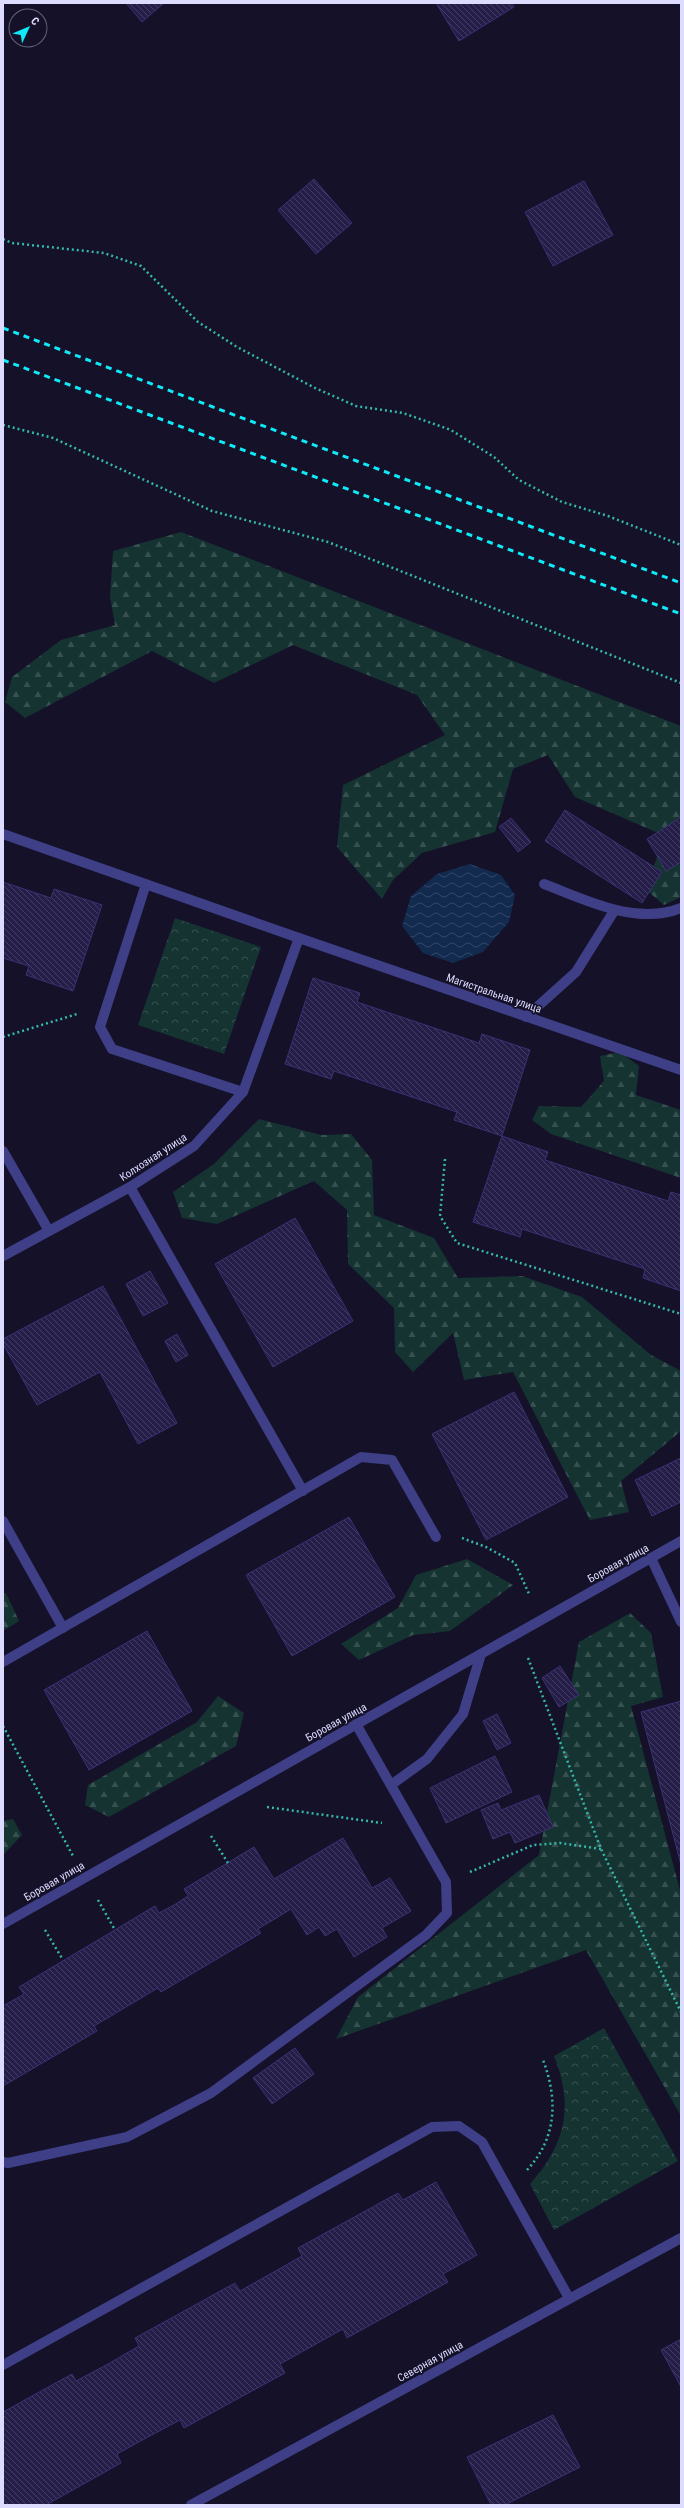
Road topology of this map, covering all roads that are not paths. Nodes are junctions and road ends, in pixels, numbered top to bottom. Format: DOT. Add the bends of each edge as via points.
graph roads {
  1 [pos="3,834"];
  2 [pos="146,884"];
  3 [pos="544,884"];
  4 [pos="681,908"];
  5 [pos="614,911"];
  6 [pos="299,938"];
  7 [pos="526,1017"];
  8 [pos="681,1070"];
  9 [pos="242,1092"];
  10 [pos="3,1151"];
  11 [pos="130,1187"];
  12 [pos="49,1231"];
  13 [pos="3,1256"];
  14 [pos="303,1491"];
  15 [pos="3,1521"];
  16 [pos="436,1537"];
  17 [pos="681,1541"];
  18 [pos="651,1558"];
  19 [pos="681,1622"];
  20 [pos="63,1628"];
  21 [pos="481,1654"];
  22 [pos="3,1662"];
  23 [pos="356,1724"];
  24 [pos="391,1786"];
  25 [pos="3,1924"];
  26 [pos="3,2162"];
  27 [pos="681,2238"];
  28 [pos="570,2298"];
  29 [pos="3,2365"];
  30 [pos="191,2505"];
  1 -- 2 [label="street, Магистральная улица"];
  2 -- 6 [label="street, Магистральная улица"];
  2 -- 9 [label="street" via="100,1027 112,1049"];
  3 -- 5 [label="street"];
  4 -- 5 [label="street" via="667,914"];
  5 -- 7 [label="street" via="576,972"];
  6 -- 7 [label="street, Магистральная улица"];
  6 -- 9 [label="street, Колхозная улица"];
  7 -- 8 [label="street, Магистральная улица"];
  9 -- 11 [label="street, Колхозная улица" via="194,1146"];
  10 -- 12 [label="street"];
  11 -- 12 [label="street, Колхозная улица"];
  11 -- 14 [label="street"];
  12 -- 13 [label="street, Колхозная улица"];
  14 -- 16 [label="street" via="361,1457 392,1460"];
  14 -- 20 [label="street"];
  15 -- 20 [label="street"];
  17 -- 18 [label="street, Боровая улица"];
  18 -- 19 [label="street"];
  18 -- 21 [label="street, Боровая улица"];
  20 -- 22 [label="street"];
  21 -- 23 [label="street, Боровая улица"];
  21 -- 24 [label="street" via="463,1714 427,1759"];
  23 -- 24 [label="street"];
  23 -- 25 [label="street, Боровая улица"];
  24 -- 26 [label="street" via="446,1882 447,1913 426,1935 211,2093 127,2137 8,2164"];
  27 -- 28 [label="street, Северная улица"];
  28 -- 29 [label="street" via="482,2142 459,2126 432,2127"];
  28 -- 30 [label="street, Северная улица"];
}
